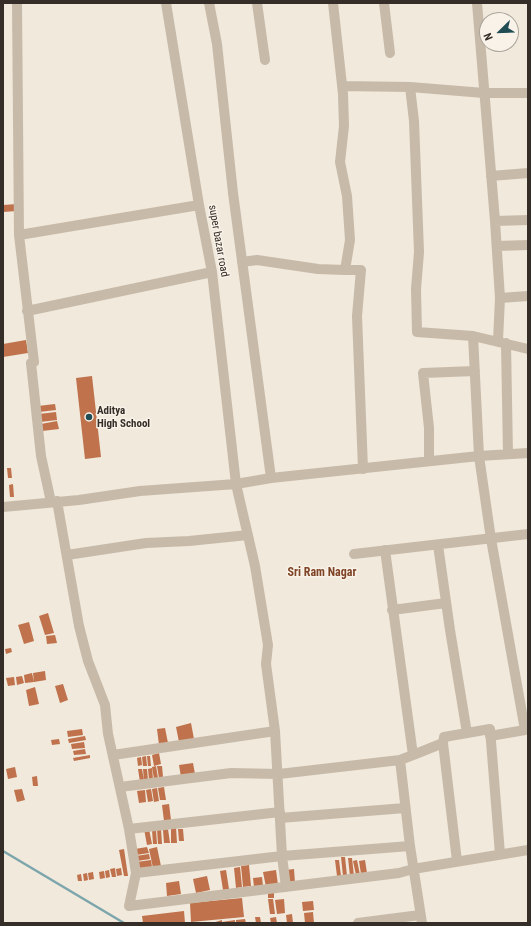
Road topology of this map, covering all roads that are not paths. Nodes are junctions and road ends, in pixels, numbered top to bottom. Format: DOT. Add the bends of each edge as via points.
graph roads {
  1 [pos="17,3"];
  2 [pos="166,3"];
  3 [pos="210,3"];
  4 [pos="257,3"];
  5 [pos="333,3"];
  6 [pos="384,3"];
  7 [pos="477,3"];
  8 [pos="390,53"];
  9 [pos="265,60"];
  10 [pos="342,86"];
  11 [pos="410,86"];
  12 [pos="484,93"];
  13 [pos="528,93"];
  14 [pos="528,173"];
  15 [pos="491,176"];
  16 [pos="199,205"];
  17 [pos="528,220"];
  18 [pos="495,221"];
  19 [pos="19,235"];
  20 [pos="528,245"];
  21 [pos="497,246"];
  22 [pos="242,262"];
  23 [pos="345,270"];
  24 [pos="212,272"];
  25 [pos="528,296"];
  26 [pos="500,298"];
  27 [pos="27,311"];
  28 [pos="473,336"];
  29 [pos="502,342"];
  30 [pos="528,349"];
  31 [pos="475,372"];
  32 [pos="528,453"];
  33 [pos="508,454"];
  34 [pos="479,456"];
  35 [pos="429,461"];
  36 [pos="363,469"];
  37 [pos="271,478"];
  38 [pos="236,484"];
  39 [pos="54,502"];
  40 [pos="3,507"];
  41 [pos="528,534"];
  42 [pos="248,535"];
  43 [pos="491,539"];
  44 [pos="438,545"];
  45 [pos="385,550"];
  46 [pos="67,554"];
  47 [pos="354,554"];
  48 [pos="446,603"];
  49 [pos="392,610"];
  50 [pos="526,729"];
  51 [pos="275,731"];
  52 [pos="467,733"];
  53 [pos="490,736"];
  54 [pos="443,743"];
  55 [pos="113,755"];
  56 [pos="413,755"];
  57 [pos="400,760"];
  58 [pos="279,774"];
  59 [pos="120,787"];
  60 [pos="405,808"];
  61 [pos="280,815"];
  62 [pos="129,829"];
  63 [pos="410,846"];
  64 [pos="528,850"];
  65 [pos="500,854"];
  66 [pos="282,856"];
  67 [pos="457,861"];
  68 [pos="413,869"];
  69 [pos="136,873"];
  70 [pos="286,887"];
  71 [pos="421,919"];
  72 [pos="358,923"];
  1 -- 19 [label="street"];
  2 -- 16 [label="street, super bazar road"];
  3 -- 22 [label="street"];
  4 -- 9 [label="street"];
  5 -- 10 [label="street"];
  6 -- 8 [label="street"];
  7 -- 12 [label="street"];
  10 -- 11 [label="street"];
  10 -- 23 [label="street" via="344,126 340,162 347,196 350,240"];
  11 -- 12 [label="street"];
  11 -- 28 [label="street" via="414,121 419,252 416,289 417,332"];
  12 -- 13 [label="street"];
  12 -- 15 [label="street"];
  14 -- 15 [label="street"];
  15 -- 18 [label="street"];
  16 -- 19 [label="street"];
  16 -- 24 [label="street, super bazar road"];
  17 -- 18 [label="street"];
  18 -- 21 [label="street"];
  19 -- 27 [label="street"];
  20 -- 21 [label="street"];
  21 -- 26 [label="street"];
  22 -- 23 [label="street" via="257,260 318,269"];
  22 -- 37 [label="street"];
  23 -- 36 [label="street" via="362,270 357,316"];
  24 -- 27 [label="street"];
  24 -- 38 [label="street, super bazar road"];
  25 -- 26 [label="street"];
  26 -- 29 [label="street"];
  27 -- 39 [label="street" via="34,362 31,363 41,456"];
  28 -- 29 [label="street"];
  28 -- 31 [label="street"];
  29 -- 30 [label="street"];
  29 -- 33 [label="street"];
  31 -- 34 [label="street"];
  31 -- 35 [label="street" via="423,373"];
  32 -- 33 [label="street"];
  33 -- 34 [label="street"];
  34 -- 35 [label="street"];
  34 -- 43 [label="street"];
  35 -- 36 [label="street"];
  36 -- 37 [label="street"];
  37 -- 38 [label="street"];
  38 -- 39 [label="street" via="140,491"];
  38 -- 42 [label="street, super bazar road"];
  39 -- 40 [label="street"];
  39 -- 46 [label="street"];
  41 -- 43 [label="street"];
  42 -- 46 [label="street" via="146,543"];
  42 -- 51 [label="street, super bazar road" via="268,645 266,664"];
  43 -- 44 [label="street"];
  43 -- 50 [label="street"];
  44 -- 45 [label="street"];
  44 -- 48 [label="street"];
  45 -- 47 [label="street"];
  45 -- 49 [label="street"];
  46 -- 55 [label="street" via="79,626 104,705"];
  48 -- 49 [label="street"];
  48 -- 52 [label="street"];
  49 -- 56 [label="street"];
  50 -- 53 [label="street"];
  51 -- 55 [label="street"];
  51 -- 58 [label="street, super bazar road"];
  52 -- 53 [label="street" via="490,729"];
  52 -- 54 [label="street" via="444,737"];
  53 -- 65 [label="street"];
  54 -- 56 [label="street"];
  54 -- 67 [label="street"];
  55 -- 59 [label="street"];
  56 -- 57 [label="street"];
  57 -- 58 [label="street"];
  57 -- 60 [label="street"];
  58 -- 59 [label="street" via="231,773"];
  58 -- 61 [label="street, super bazar road"];
  59 -- 62 [label="street"];
  60 -- 61 [label="street"];
  60 -- 63 [label="street"];
  61 -- 62 [label="street"];
  61 -- 66 [label="street, super bazar road"];
  62 -- 69 [label="street"];
  63 -- 66 [label="street"];
  63 -- 68 [label="street"];
  64 -- 65 [label="street"];
  65 -- 67 [label="street"];
  66 -- 69 [label="street"];
  66 -- 70 [label="street, super bazar road"];
  67 -- 68 [label="street"];
  68 -- 70 [label="street"];
  68 -- 71 [label="street"];
  69 -- 70 [label="street" via="129,906"];
  71 -- 72 [label="street"];
}
